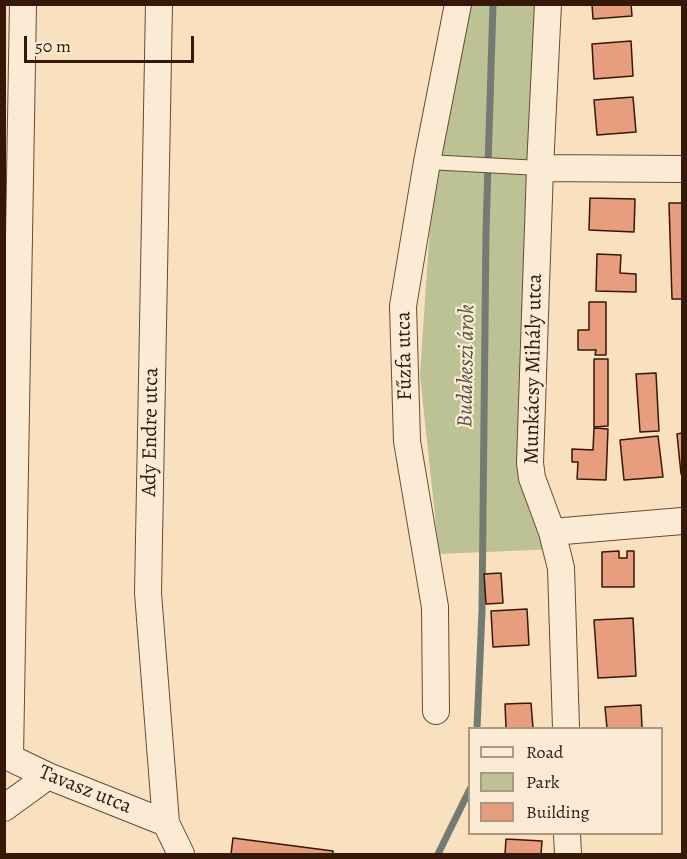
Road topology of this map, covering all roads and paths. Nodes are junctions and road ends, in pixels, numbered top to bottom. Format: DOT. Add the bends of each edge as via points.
graph roads {
  1 [pos="23,4"];
  2 [pos="159,4"];
  3 [pos="458,4"];
  4 [pos="548,4"];
  5 [pos="427,162"];
  6 [pos="540,168"];
  7 [pos="682,169"];
  8 [pos="682,521"];
  9 [pos="552,532"];
  10 [pos="436,711"];
  11 [pos="566,727"];
  12 [pos="7,756"];
  13 [pos="48,776"];
  14 [pos="4,808"];
  15 [pos="166,823"];
  16 [pos="567,835"];
  17 [pos="182,855"];
  18 [pos="568,855"];
  1 -- 12 [label="street"];
  2 -- 15 [label="street, Ady Endre utca" via="148,593"];
  3 -- 5 [label="street, Fűzfa utca"];
  4 -- 6 [label="street, Munkácsy Mihály utca"];
  5 -- 6 [label="lane"];
  5 -- 10 [label="street, Fűzfa utca" via="403,306 407,441 435,607"];
  6 -- 7 [label="street"];
  6 -- 9 [label="street, Munkácsy Mihály utca" via="531,463 533,483"];
  8 -- 9 [label="street"];
  9 -- 11 [label="street, Munkácsy Mihály utca" via="560,561 563,600"];
  12 -- 13 [label="street, Tavasz utca"];
  13 -- 14 [label="street"];
  13 -- 15 [label="street, Tavasz utca"];
  15 -- 17 [label="street, Ady Endre utca"];
  16 -- 18 [label="street"];
}
